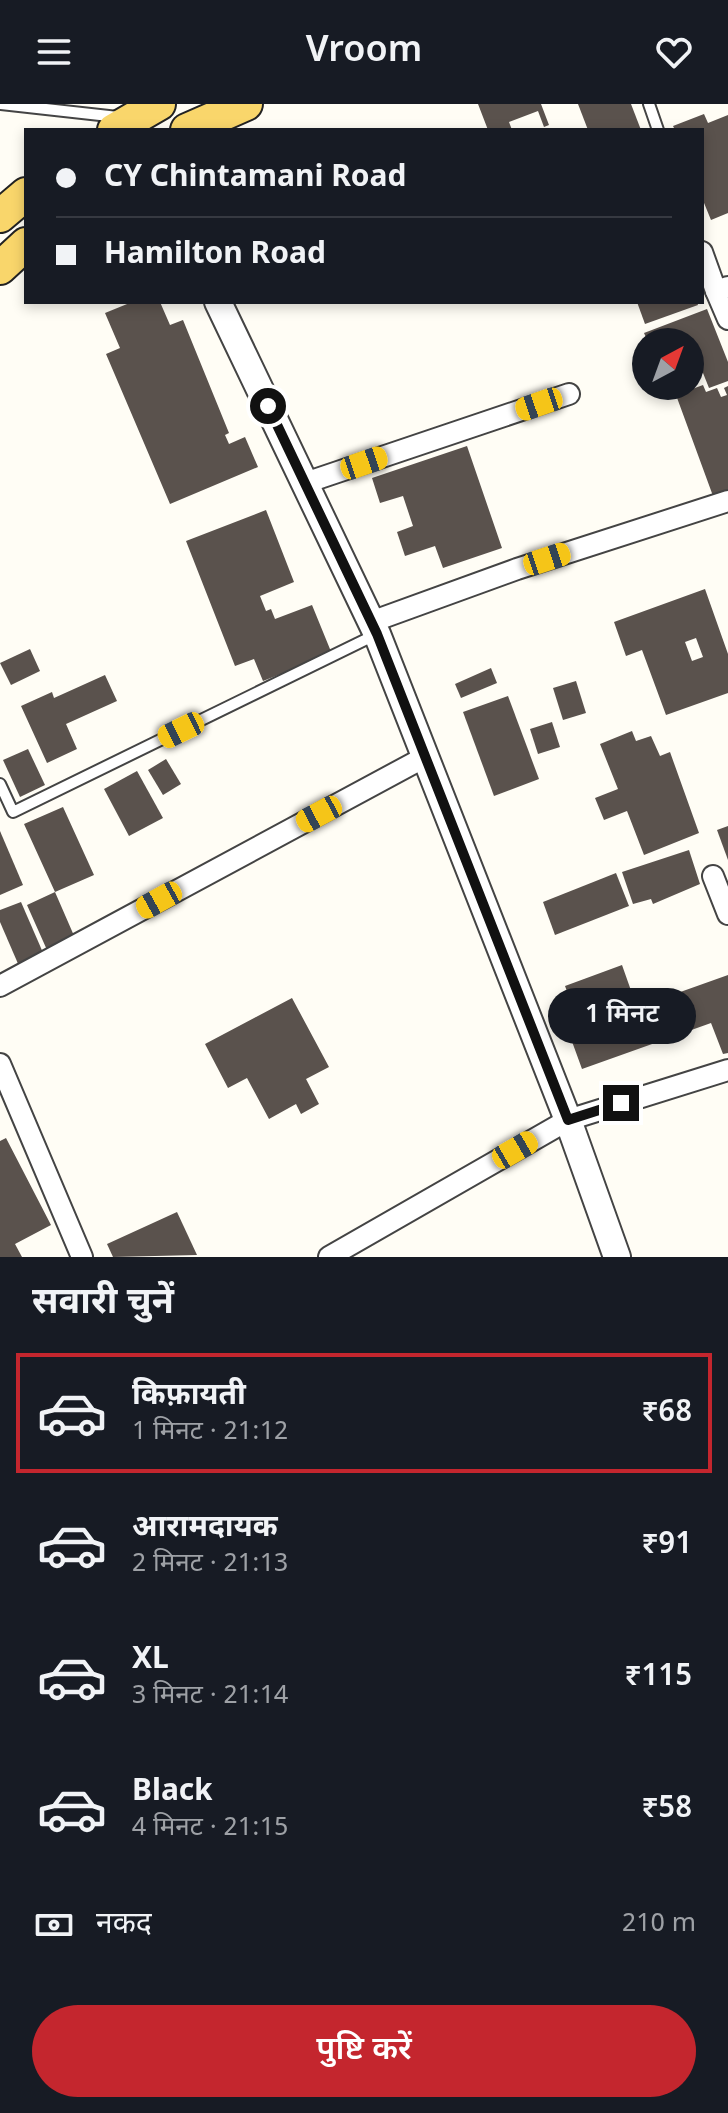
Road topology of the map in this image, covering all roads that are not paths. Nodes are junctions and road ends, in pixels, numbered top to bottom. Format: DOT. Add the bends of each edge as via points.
graph roads {
  1 [pos="1,104"];
  2 [pos="246,104"];
  3 [pos="649,104"];
  4 [pos="134,117"];
  5 [pos="192,128"];
  6 [pos="657,128"];
  7 [pos="24,196"];
  8 [pos="0,216"];
  9 [pos="24,246"];
  10 [pos="704,256"];
  11 [pos="0,268"];
  12 [pos="722,289"];
  13 [pos="219,304"];
  14 [pos="728,319"];
  15 [pos="569,394"];
  16 [pos="305,483"];
  17 [pos="728,501"];
  18 [pos="374,628"];
  19 [pos="425,757"];
  20 [pos="0,784"];
  21 [pos="713,876"];
  22 [pos="728,914"];
  23 [pos="0,986"];
  24 [pos="0,1064"];
  25 [pos="728,1070"];
  26 [pos="568,1120"];
  27 [pos="82,1257"];
  28 [pos="329,1257"];
  29 [pos="617,1257"];
  1 -- 4 [label="lane"];
  2 -- 5 [label="main road"];
  3 -- 6 [label="lane"];
  7 -- 8 [label="main road"];
  9 -- 11 [label="main road"];
  10 -- 12 [label="street"];
  12 -- 14 [label="street"];
  13 -- 16 [label="street"];
  15 -- 16 [label="street"];
  16 -- 18 [label="street"];
  17 -- 18 [label="street" via="517,569"];
  18 -- 19 [label="street"];
  18 -- 20 [label="lane" via="13,812"];
  19 -- 23 [label="street"];
  19 -- 26 [label="street"];
  21 -- 22 [label="street"];
  24 -- 27 [label="street"];
  25 -- 26 [label="street"];
  26 -- 28 [label="street"];
  26 -- 29 [label="street"];
}
